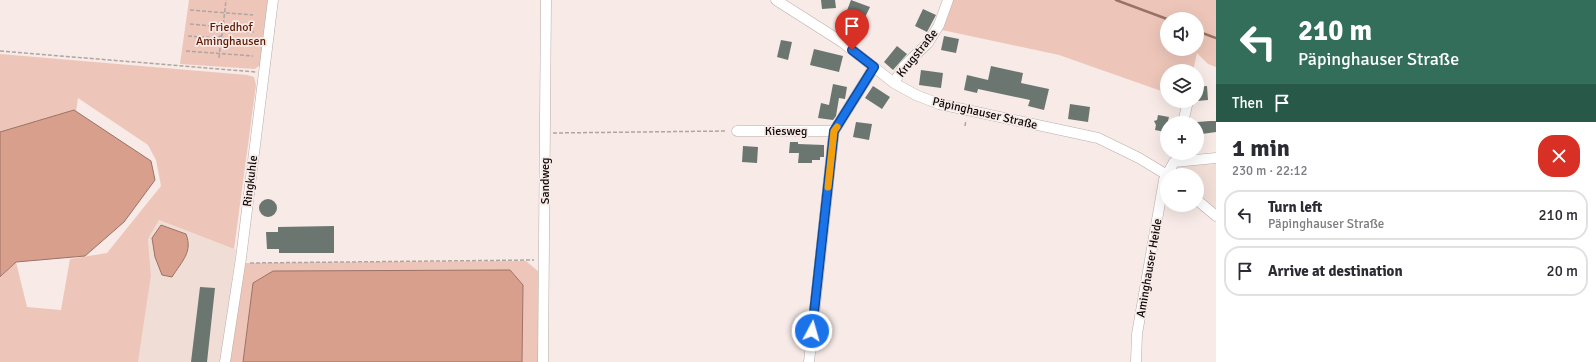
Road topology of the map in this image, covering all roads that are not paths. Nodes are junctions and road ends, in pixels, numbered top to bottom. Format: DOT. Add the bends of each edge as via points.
graph roads {
  1 [pos="273,0"];
  2 [pos="546,0"];
  3 [pos="776,0"];
  4 [pos="948,0"];
  5 [pos="874,67"];
  6 [pos="894,83"];
  7 [pos="737,131"];
  8 [pos="834,131"];
  9 [pos="1204,158"];
  10 [pos="1216,158"];
  11 [pos="1160,171"];
  12 [pos="1204,206"];
  13 [pos="1160,212"];
  14 [pos="1216,216"];
  15 [pos="225,362"];
  16 [pos="543,362"];
  17 [pos="809,362"];
  18 [pos="1136,362"];
  1 -- 15 [label="street, Ringkuhle"];
  2 -- 16 [label="street, Sandweg"];
  3 -- 5 [label="street, Päpinghauser Straße" via="842,42"];
  4 -- 6 [label="street, Krugstraße" via="939,25 928,43 904,66"];
  5 -- 6 [label="street, Päpinghauser Straße"];
  5 -- 8 [label="street"];
  6 -- 11 [label="street, Päpinghauser Straße" via="939,104 1098,138"];
  7 -- 8 [label="street, Kiesweg"];
  8 -- 17 [label="street"];
  9 -- 10 [label="street"];
  12 -- 14 [label="street"];
  13 -- 18 [label="street, Aminghauser Heide" via="1137,334"];
}
